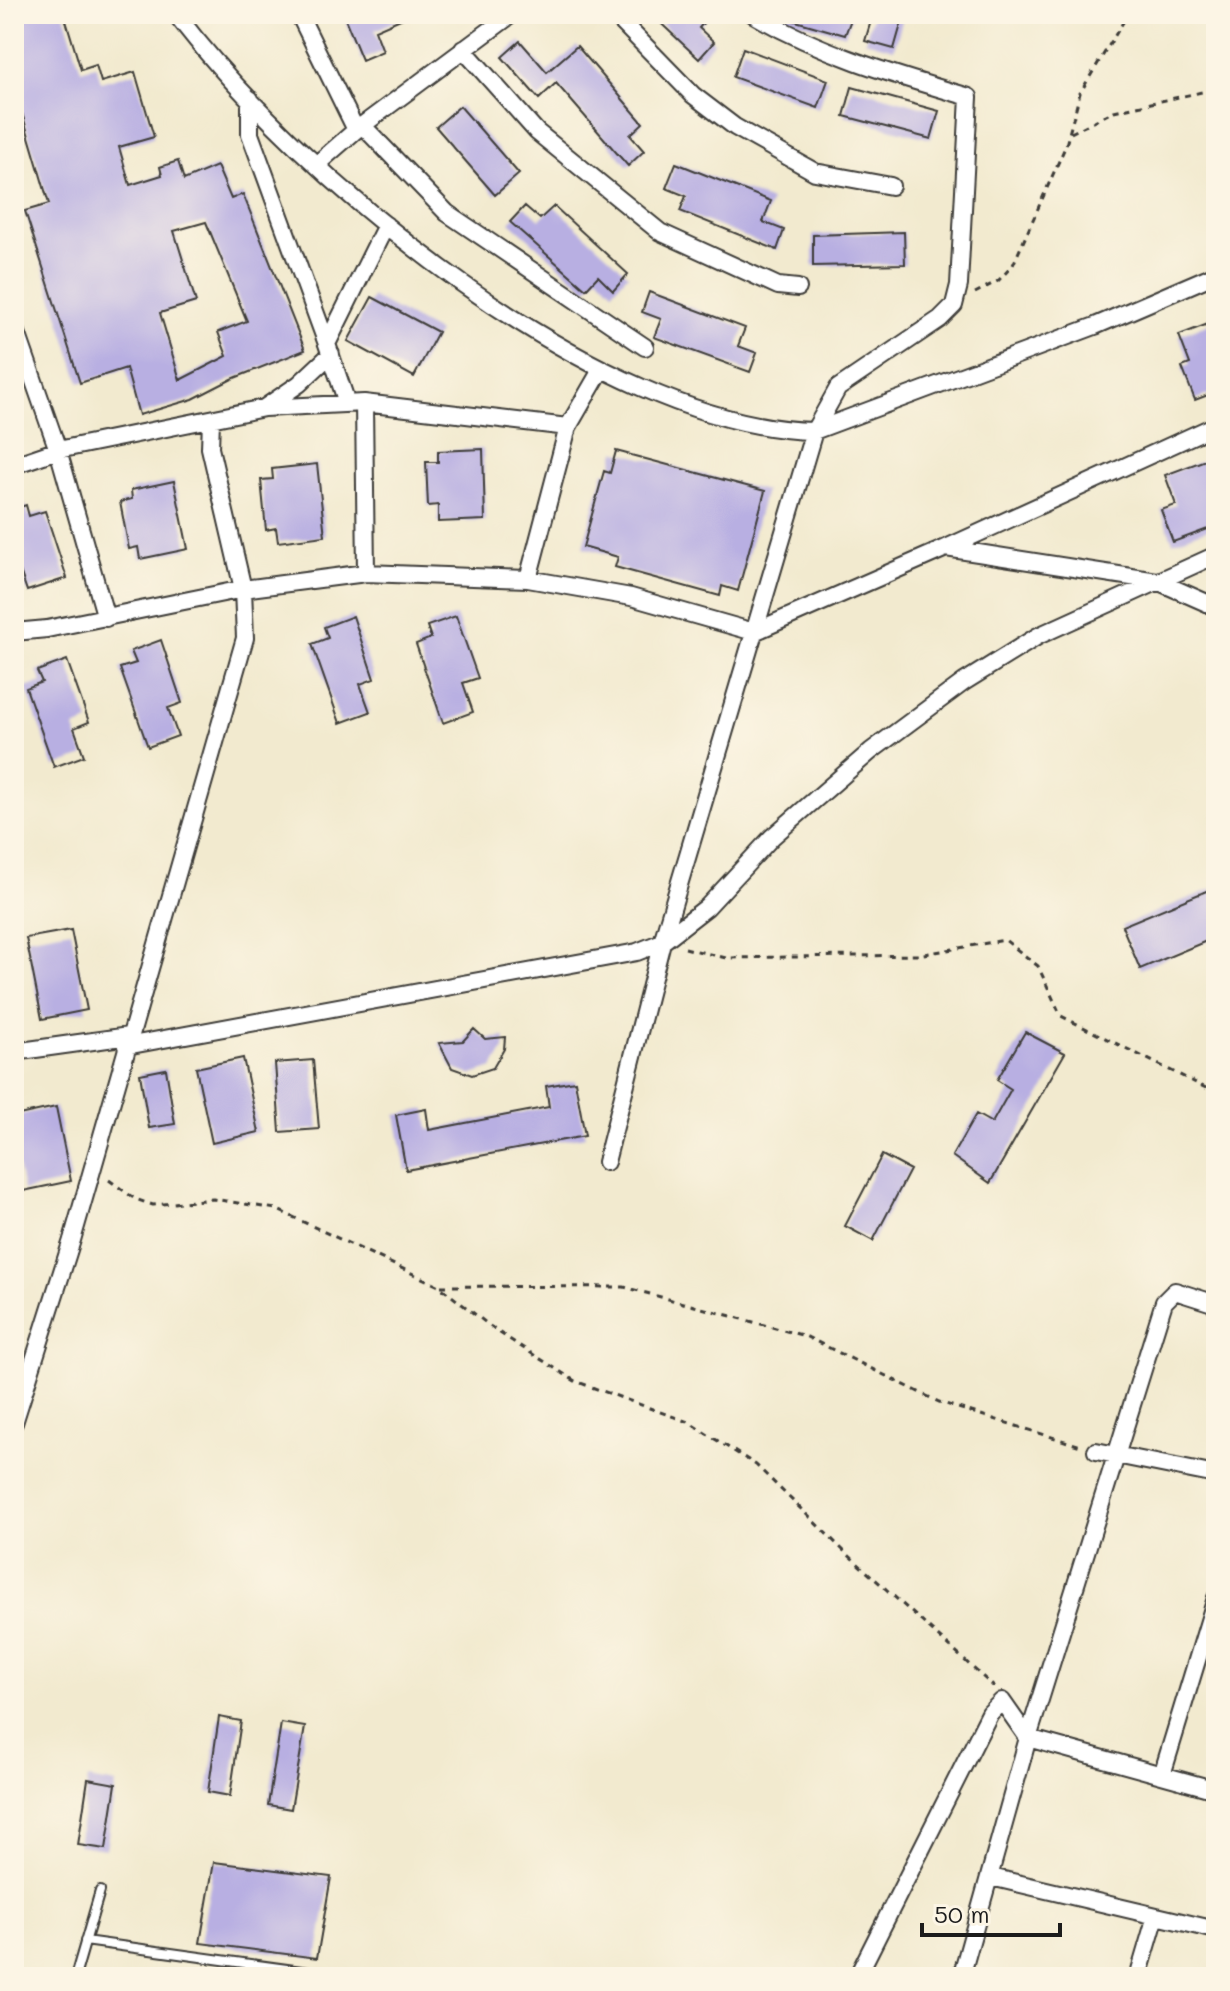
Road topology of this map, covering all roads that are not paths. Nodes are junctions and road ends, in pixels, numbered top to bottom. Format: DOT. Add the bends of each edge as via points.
graph roads {
  1 [pos="176,14"];
  2 [pos="299,14"];
  3 [pos="512,14"];
  4 [pos="614,14"];
  5 [pos="753,14"];
  6 [pos="463,49"];
  7 [pos="250,99"];
  8 [pos="359,128"];
  9 [pos="317,164"];
  10 [pos="891,186"];
  11 [pos="386,225"];
  12 [pos="1216,274"];
  13 [pos="798,288"];
  14 [pos="14,324"];
  15 [pos="645,347"];
  16 [pos="329,349"];
  17 [pos="601,370"];
  18 [pos="356,403"];
  19 [pos="264,408"];
  20 [pos="211,420"];
  21 [pos="1216,425"];
  22 [pos="568,427"];
  23 [pos="814,431"];
  24 [pos="58,450"];
  25 [pos="14,465"];
  26 [pos="946,548"];
  27 [pos="1216,555"];
  28 [pos="366,573"];
  29 [pos="528,579"];
  30 [pos="1157,581"];
  31 [pos="243,589"];
  32 [pos="1216,607"];
  33 [pos="106,618"];
  34 [pos="14,632"];
  35 [pos="754,632"];
  36 [pos="662,942"];
  37 [pos="127,1041"];
  38 [pos="14,1052"];
  39 [pos="606,1162"];
  40 [pos="1216,1304"];
  41 [pos="14,1423"];
  42 [pos="1096,1451"];
  43 [pos="1116,1454"];
  44 [pos="1216,1475"];
  45 [pos="1216,1598"];
  46 [pos="1212,1622"];
  47 [pos="1028,1738"];
  48 [pos="1162,1775"];
  49 [pos="1216,1790"];
  50 [pos="991,1877"];
  51 [pos="100,1891"];
  52 [pos="1156,1916"];
  53 [pos="1216,1930"];
  54 [pos="85,1941"];
  55 [pos="316,1973"];
  56 [pos="75,1977"];
  57 [pos="857,1977"];
  58 [pos="961,1977"];
  59 [pos="1138,1977"];
  1 -- 7 [label="street"];
  2 -- 8 [label="street"];
  3 -- 6 [label="street"];
  4 -- 10 [label="street" via="693,95 735,127 815,172"];
  5 -- 23 [label="street" via="799,41 969,97 954,305 838,388"];
  6 -- 8 [label="street"];
  6 -- 13 [label="street" via="537,132 660,232 778,286"];
  7 -- 9 [label="street"];
  7 -- 16 [label="street" via="250,134"];
  8 -- 9 [label="street"];
  8 -- 15 [label="street" via="447,213"];
  9 -- 11 [label="street"];
  11 -- 16 [label="street"];
  11 -- 17 [label="street" via="509,317"];
  12 -- 23 [label="street" via="1081,332"];
  14 -- 24 [label="street"];
  16 -- 18 [label="street"];
  16 -- 19 [label="street" via="299,384"];
  17 -- 22 [label="street"];
  17 -- 23 [label="street" via="710,412 791,431"];
  18 -- 19 [label="street"];
  18 -- 22 [label="street"];
  18 -- 28 [label="street"];
  19 -- 20 [label="street"];
  20 -- 24 [label="street"];
  20 -- 31 [label="street" via="210,448"];
  21 -- 26 [label="street"];
  22 -- 29 [label="street"];
  23 -- 35 [label="street"];
  24 -- 25 [label="street"];
  24 -- 33 [label="street"];
  26 -- 30 [label="street"];
  26 -- 35 [label="street"];
  27 -- 30 [label="street"];
  28 -- 29 [label="street"];
  28 -- 31 [label="street"];
  29 -- 35 [label="street" via="631,597"];
  30 -- 32 [label="street"];
  30 -- 36 [label="street" via="1038,636 952,691 794,817 707,907"];
  31 -- 33 [label="street"];
  31 -- 37 [label="street" via="245,638"];
  33 -- 34 [label="street"];
  35 -- 36 [label="street"];
  36 -- 37 [label="street" via="637,952"];
  36 -- 39 [label="street"];
  37 -- 38 [label="street"];
  37 -- 41 [label="street"];
  40 -- 43 [label="street" via="1175,1291 1164,1302"];
  42 -- 43 [label="street"];
  43 -- 44 [label="street"];
  43 -- 47 [label="street"];
  45 -- 46 [label="street"];
  46 -- 48 [label="street"];
  47 -- 48 [label="street"];
  47 -- 50 [label="street"];
  47 -- 57 [label="street" via="1002,1701 990,1713"];
  48 -- 49 [label="street"];
  50 -- 52 [label="street"];
  50 -- 58 [label="street"];
  51 -- 54 [label="lane"];
  52 -- 53 [label="street"];
  52 -- 59 [label="street"];
  54 -- 55 [label="lane"];
  54 -- 56 [label="lane"];
}
